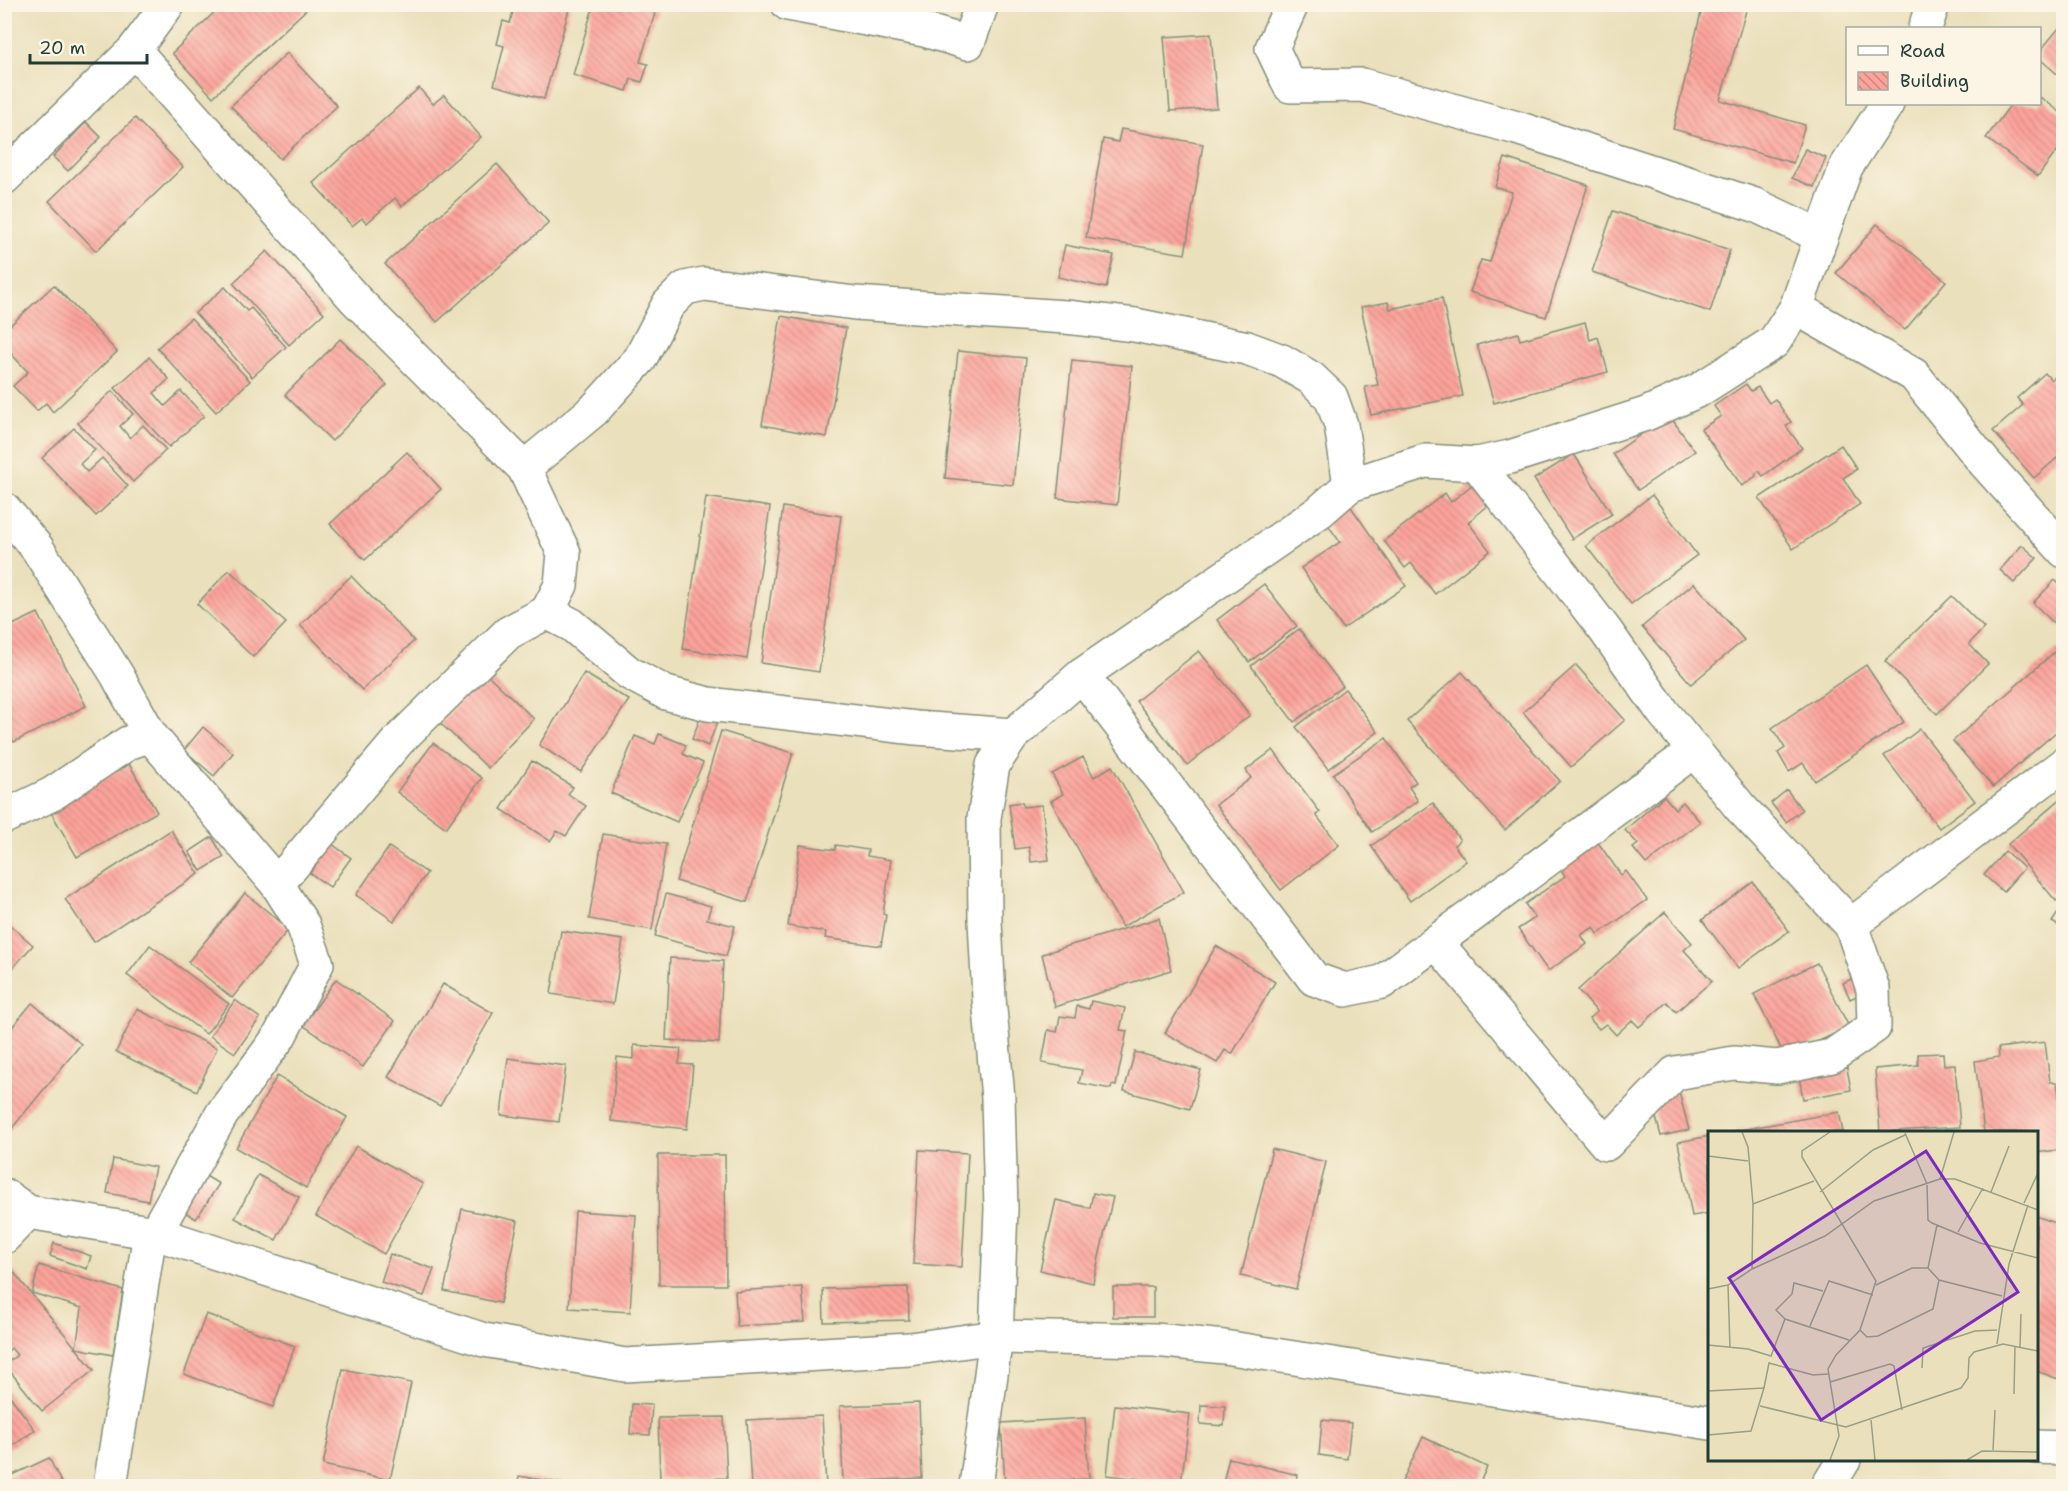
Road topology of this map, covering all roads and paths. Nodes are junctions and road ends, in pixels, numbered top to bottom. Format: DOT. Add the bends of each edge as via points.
graph roads {
  1 [pos="168,4"];
  2 [pos="788,4"];
  3 [pos="982,4"];
  4 [pos="1293,4"];
  5 [pos="1933,4"];
  6 [pos="1925,27"];
  7 [pos="134,50"];
  8 [pos="1886,105"];
  9 [pos="4,178"];
  10 [pos="1821,236"];
  11 [pos="1796,308"];
  12 [pos="1477,464"];
  13 [pos="524,468"];
  14 [pos="1350,485"];
  15 [pos="4,509"];
  16 [pos="2064,551"];
  17 [pos="547,612"];
  18 [pos="1082,675"];
  19 [pos="150,735"];
  20 [pos="1013,735"];
  21 [pos="1695,750"];
  22 [pos="2064,764"];
  23 [pos="4,817"];
  24 [pos="278,884"];
  25 [pos="1851,925"];
  26 [pos="1436,942"];
  27 [pos="16,1203"];
  28 [pos="152,1233"];
  29 [pos="4,1237"];
  30 [pos="996,1337"];
  31 [pos="1708,1423"];
  32 [pos="2038,1447"];
  33 [pos="2064,1448"];
  34 [pos="1843,1461"];
  35 [pos="110,1486"];
  36 [pos="976,1486"];
  37 [pos="1828,1486"];
  1 -- 7 [label="street"];
  2 -- 3 [label="street" via="924,30 968,43"];
  4 -- 10 [label="street" via="1272,48 1290,86 1362,85 1506,124 1755,205"];
  5 -- 6 [label="street"];
  7 -- 9 [label="street"];
  7 -- 13 [label="street" via="355,299"];
  8 -- 10 [label="street" via="1846,167"];
  10 -- 11 [label="street"];
  11 -- 12 [label="street" via="1774,342 1699,390 1646,414"];
  11 -- 16 [label="street" via="1914,375 1984,462"];
  12 -- 14 [label="street" via="1425,461"];
  12 -- 21 [label="street"];
  13 -- 14 [label="street" via="594,410 640,360 668,304 685,288 704,284 855,303 1135,325 1247,348 1292,367 1331,396 1341,425"];
  13 -- 17 [label="street" via="564,553 561,585"];
  14 -- 18 [label="street" via="1319,512"];
  15 -- 19 [label="street" via="37,548"];
  17 -- 20 [label="street" via="572,625 629,673 666,693 708,704"];
  17 -- 24 [label="street" via="508,633 398,741"];
  18 -- 20 [label="street"];
  18 -- 26 [label="street" via="1314,980 1345,990 1382,982"];
  19 -- 23 [label="street" via="128,743 52,795"];
  19 -- 24 [label="street"];
  20 -- 30 [label="street" via="993,765 984,818 1001,1209"];
  21 -- 25 [label="street" via="1740,807"];
  21 -- 26 [label="street"];
  22 -- 25 [label="street"];
  24 -- 28 [label="street" via="303,926 317,964 279,1037 222,1114"];
  25 -- 26 [label="street" via="1873,989 1874,1028 1832,1056 1777,1067 1734,1063 1675,1073 1606,1144"];
  27 -- 28 [label="street"];
  27 -- 29 [label="street"];
  28 -- 30 [label="street" via="484,1340 625,1365 910,1349"];
  28 -- 35 [label="street"];
  30 -- 31 [label="street" via="1155,1340 1224,1347"];
  30 -- 36 [label="street"];
  32 -- 33 [label="street"];
  34 -- 37 [label="street"];
}
